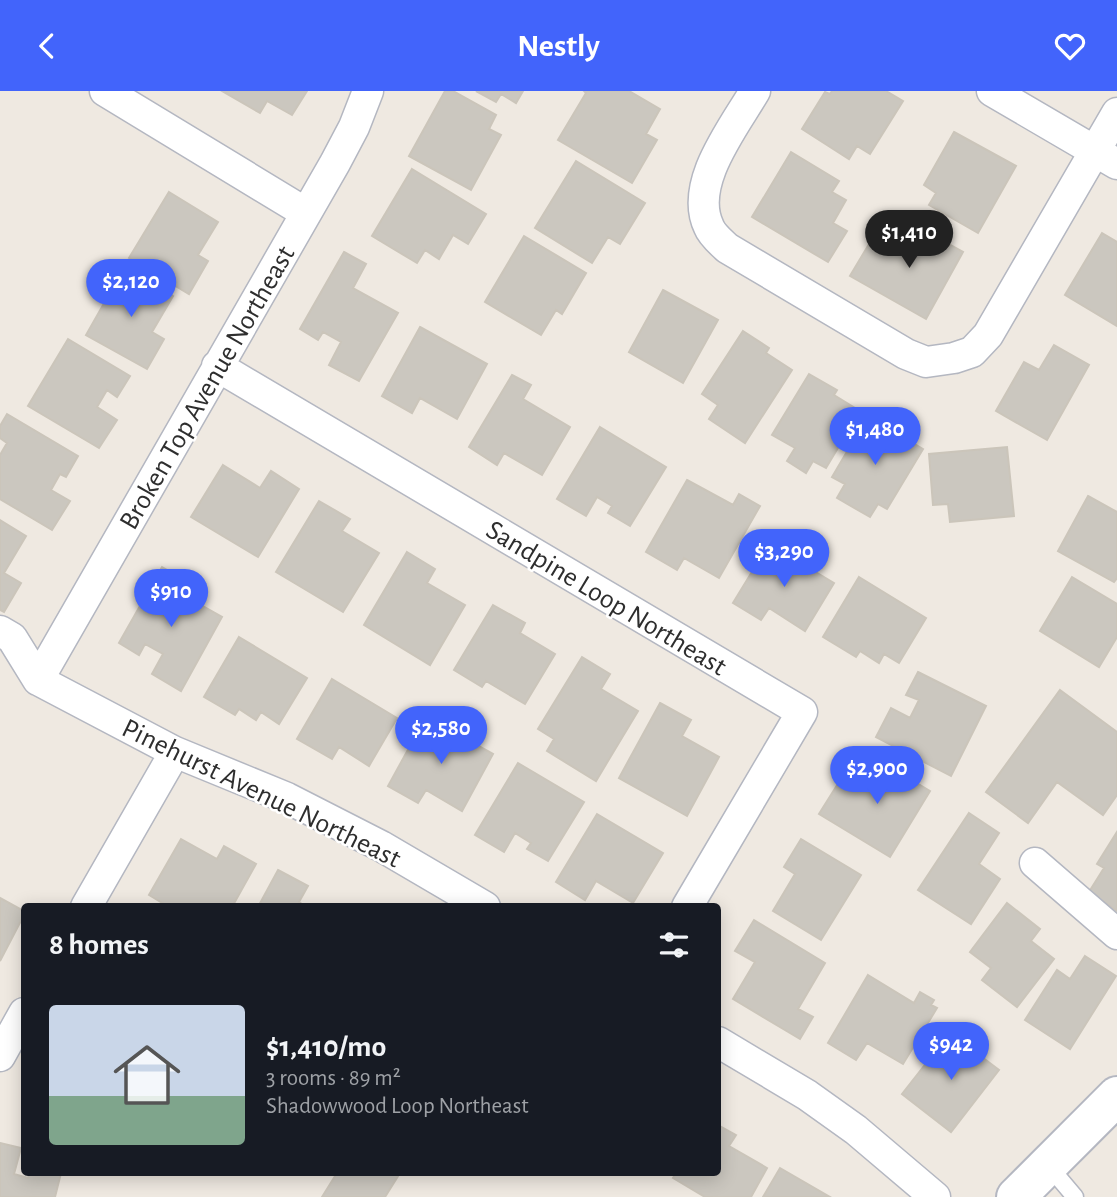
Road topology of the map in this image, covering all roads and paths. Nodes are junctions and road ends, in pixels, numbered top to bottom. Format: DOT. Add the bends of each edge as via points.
graph roads {
  1 [pos="104,91"];
  2 [pos="368,91"];
  3 [pos="755,91"];
  4 [pos="992,91"];
  5 [pos="1117,113"];
  6 [pos="1106,158"];
  7 [pos="306,213"];
  8 [pos="218,366"];
  9 [pos="0,631"];
  10 [pos="38,680"];
  11 [pos="175,752"];
  12 [pos="1035,863"];
  13 [pos="88,903"];
  14 [pos="478,903"];
  15 [pos="689,903"];
  16 [pos="1117,934"];
  17 [pos="21,1018"];
  18 [pos="721,1044"];
  19 [pos="0,1056"];
  20 [pos="1117,1096"];
  21 [pos="1048,1165"];
  22 [pos="935,1197"];
  23 [pos="1016,1197"];
  24 [pos="1075,1197"];
  1 -- 7 [label="street"];
  2 -- 7 [label="street, Broken Top Avenue Northeast" via="355,127"];
  3 -- 6 [label="street" via="712,164 703,190 709,229 727,248 926,362 972,352 988,335"];
  4 -- 6 [label="street"];
  5 -- 6 [label="street"];
  7 -- 8 [label="street, Broken Top Avenue Northeast"];
  8 -- 10 [label="street, Broken Top Avenue Northeast"];
  8 -- 15 [label="street, Sandpine Loop Northeast" via="802,712"];
  9 -- 10 [label="street" via="12,638"];
  10 -- 11 [label="street, Pinehurst Avenue Northeast"];
  11 -- 13 [label="street"];
  11 -- 14 [label="street, Pinehurst Avenue Northeast" via="287,798 382,846"];
  12 -- 16 [label="street"];
  17 -- 19 [label="street"];
  18 -- 22 [label="street" via="856,1130"];
  20 -- 21 [label="main road"];
  21 -- 23 [label="main road"];
  21 -- 24 [label="lane"];
}
